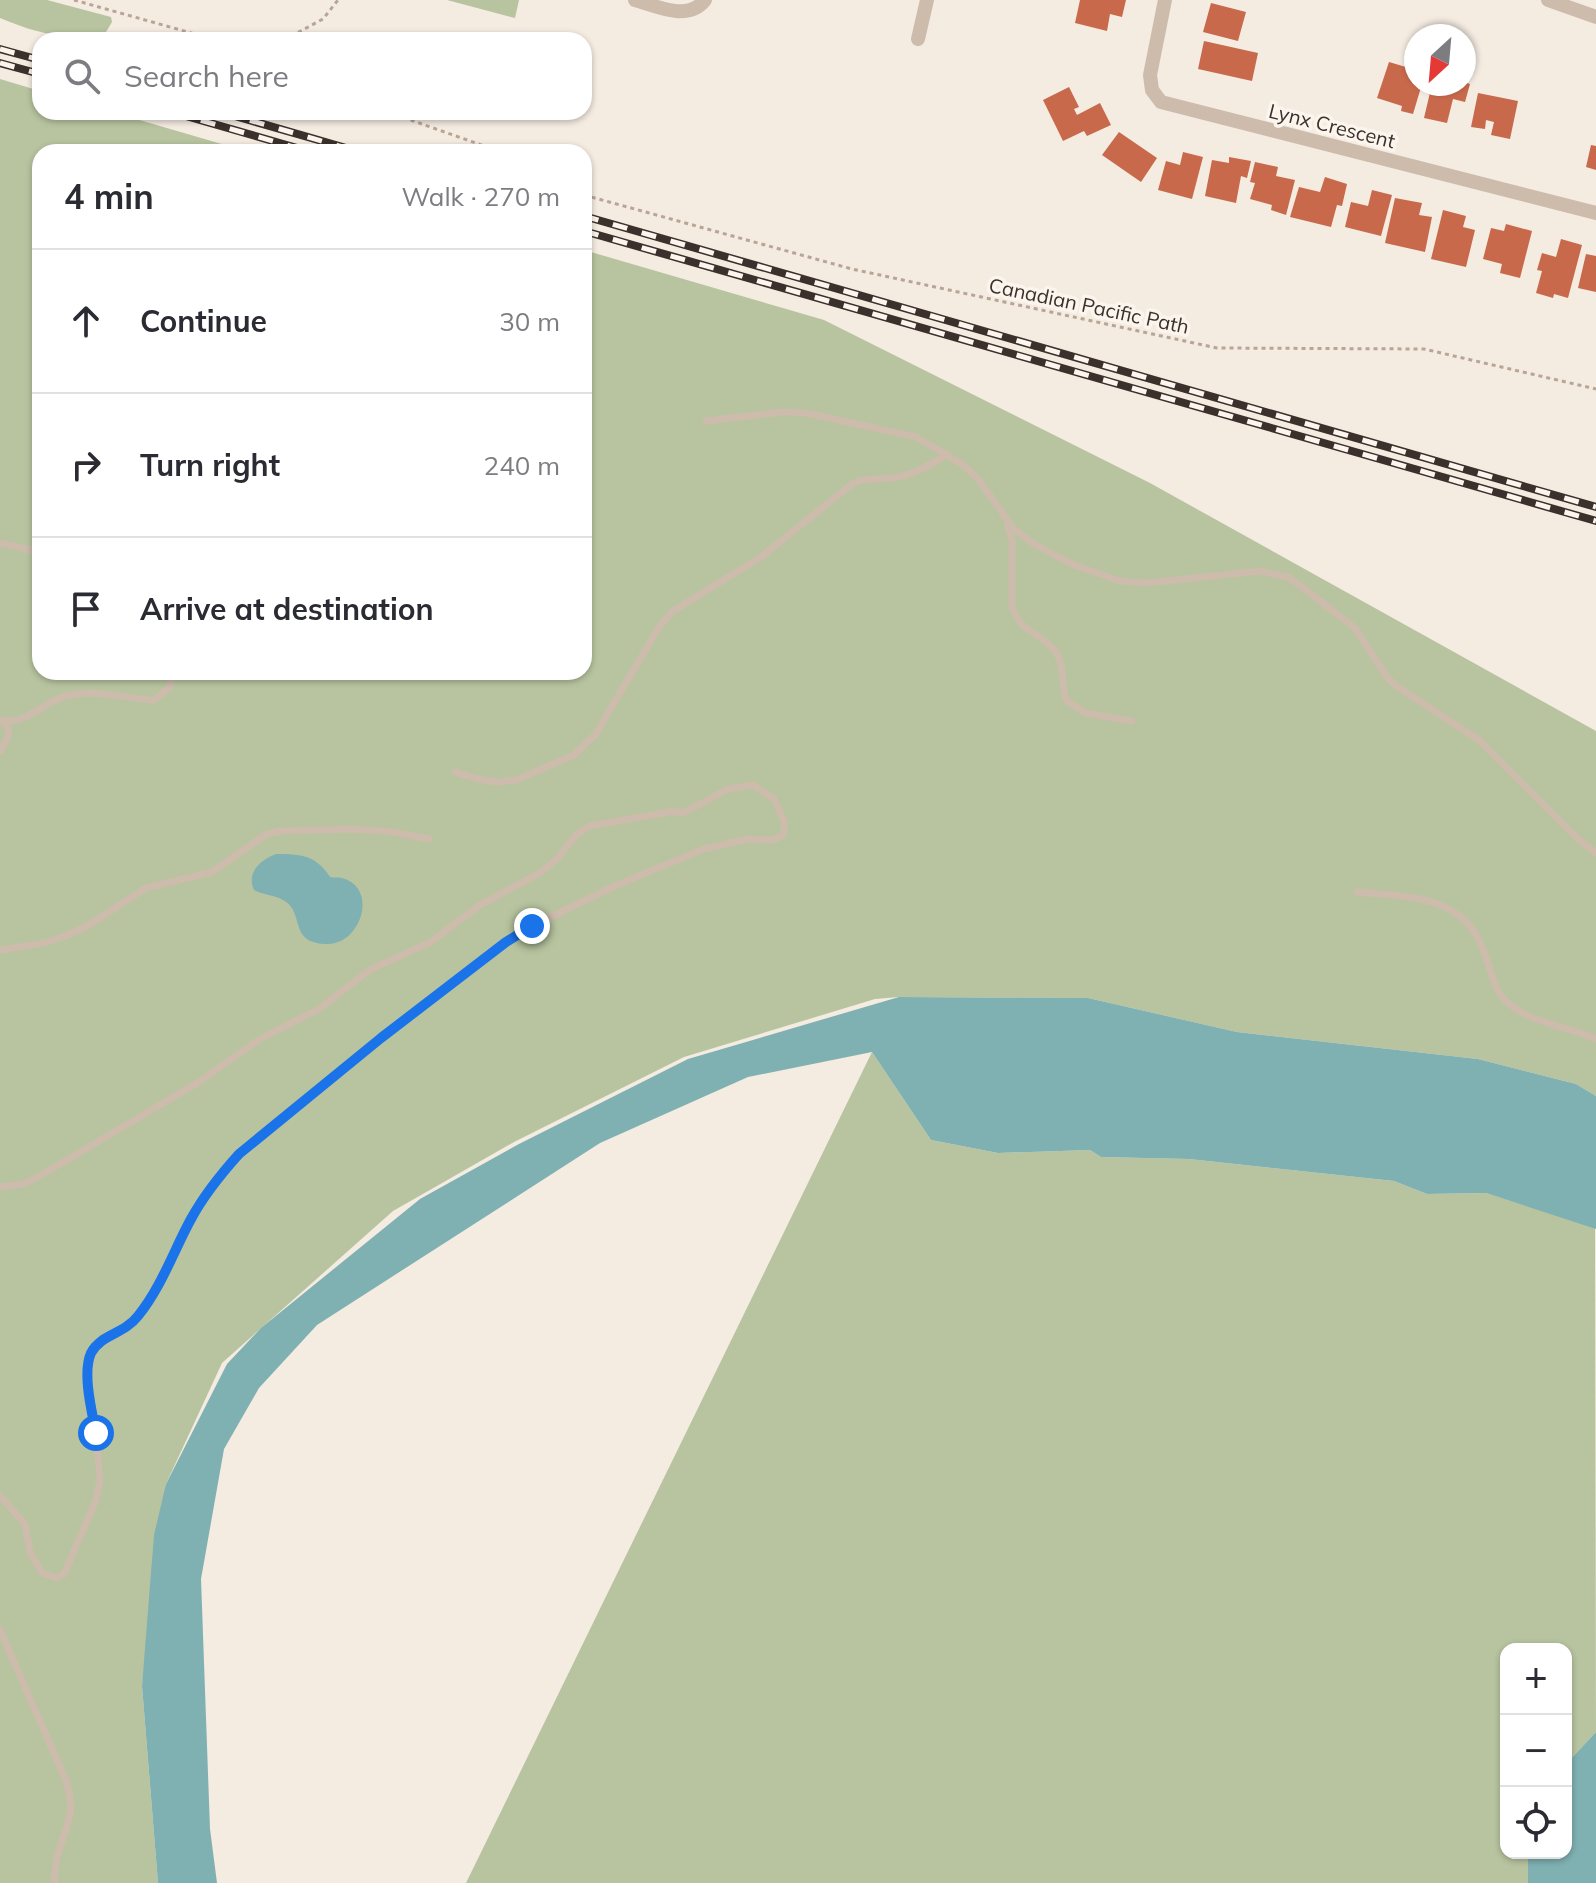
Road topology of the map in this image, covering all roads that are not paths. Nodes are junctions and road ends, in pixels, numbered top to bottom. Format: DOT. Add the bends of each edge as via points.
graph roads {
  1 [pos="635,0"];
  2 [pos="705,0"];
  3 [pos="927,0"];
  4 [pos="1165,0"];
  5 [pos="1548,0"];
  6 [pos="1596,17"];
  7 [pos="918,39"];
  8 [pos="1596,213"];
  9 [pos="706,421"];
  10 [pos="947,454"];
  11 [pos="1000,510"];
  12 [pos="0,543"];
  13 [pos="32,550"];
  14 [pos="172,680"];
  15 [pos="0,720"];
  16 [pos="1132,721"];
  17 [pos="0,751"];
  18 [pos="455,772"];
  19 [pos="429,839"];
  20 [pos="1596,853"];
  21 [pos="1357,892"];
  22 [pos="0,950"];
  23 [pos="1596,1039"];
  24 [pos="0,1187"];
  25 [pos="0,1496"];
  26 [pos="0,1630"];
  27 [pos="55,1883"];
  1 -- 2 [label="street" via="676,12"];
  3 -- 7 [label="street"];
  4 -- 8 [label="street, Lynx Crescent" via="1150,75 1161,102"];
  5 -- 6 [label="street"];
  9 -- 10 [label="lane" via="807,413 916,437"];
  10 -- 11 [label="lane" via="978,479"];
  10 -- 18 [label="lane" via="909,473 852,484 761,557 673,611 601,726 574,755 516,780 488,781"];
  11 -- 16 [label="lane" via="1012,540 1014,615 1055,651 1067,701 1085,713"];
  11 -- 20 [label="lane" via="1034,544 1120,581 1261,571 1290,578 1355,628 1396,686 1479,740"];
  12 -- 13 [label="lane"];
  14 -- 15 [label="lane" via="154,700 69,695 22,719"];
  15 -- 17 [label="lane" via="9,735"];
  19 -- 22 [label="lane" via="379,830 280,831 260,837 212,872 146,888 66,936"];
  21 -- 23 [label="lane" via="1415,898 1449,908 1476,931 1506,1001"];
  24 -- 25 [label="lane" via="24,1184 43,1174 199,1082 260,1039 319,1009 371,969 429,943 480,905 540,873 590,826 685,812 728,789 753,785 766,791 780,810 784,831 778,838 704,849 577,903 506,942 239,1154 198,1207 142,1311 123,1332 105,1337 92,1351 90,1401 100,1479 64,1574 57,1578 42,1573 30,1552 25,1524"];
  26 -- 27 [label="lane" via="67,1783 71,1806"];
}
